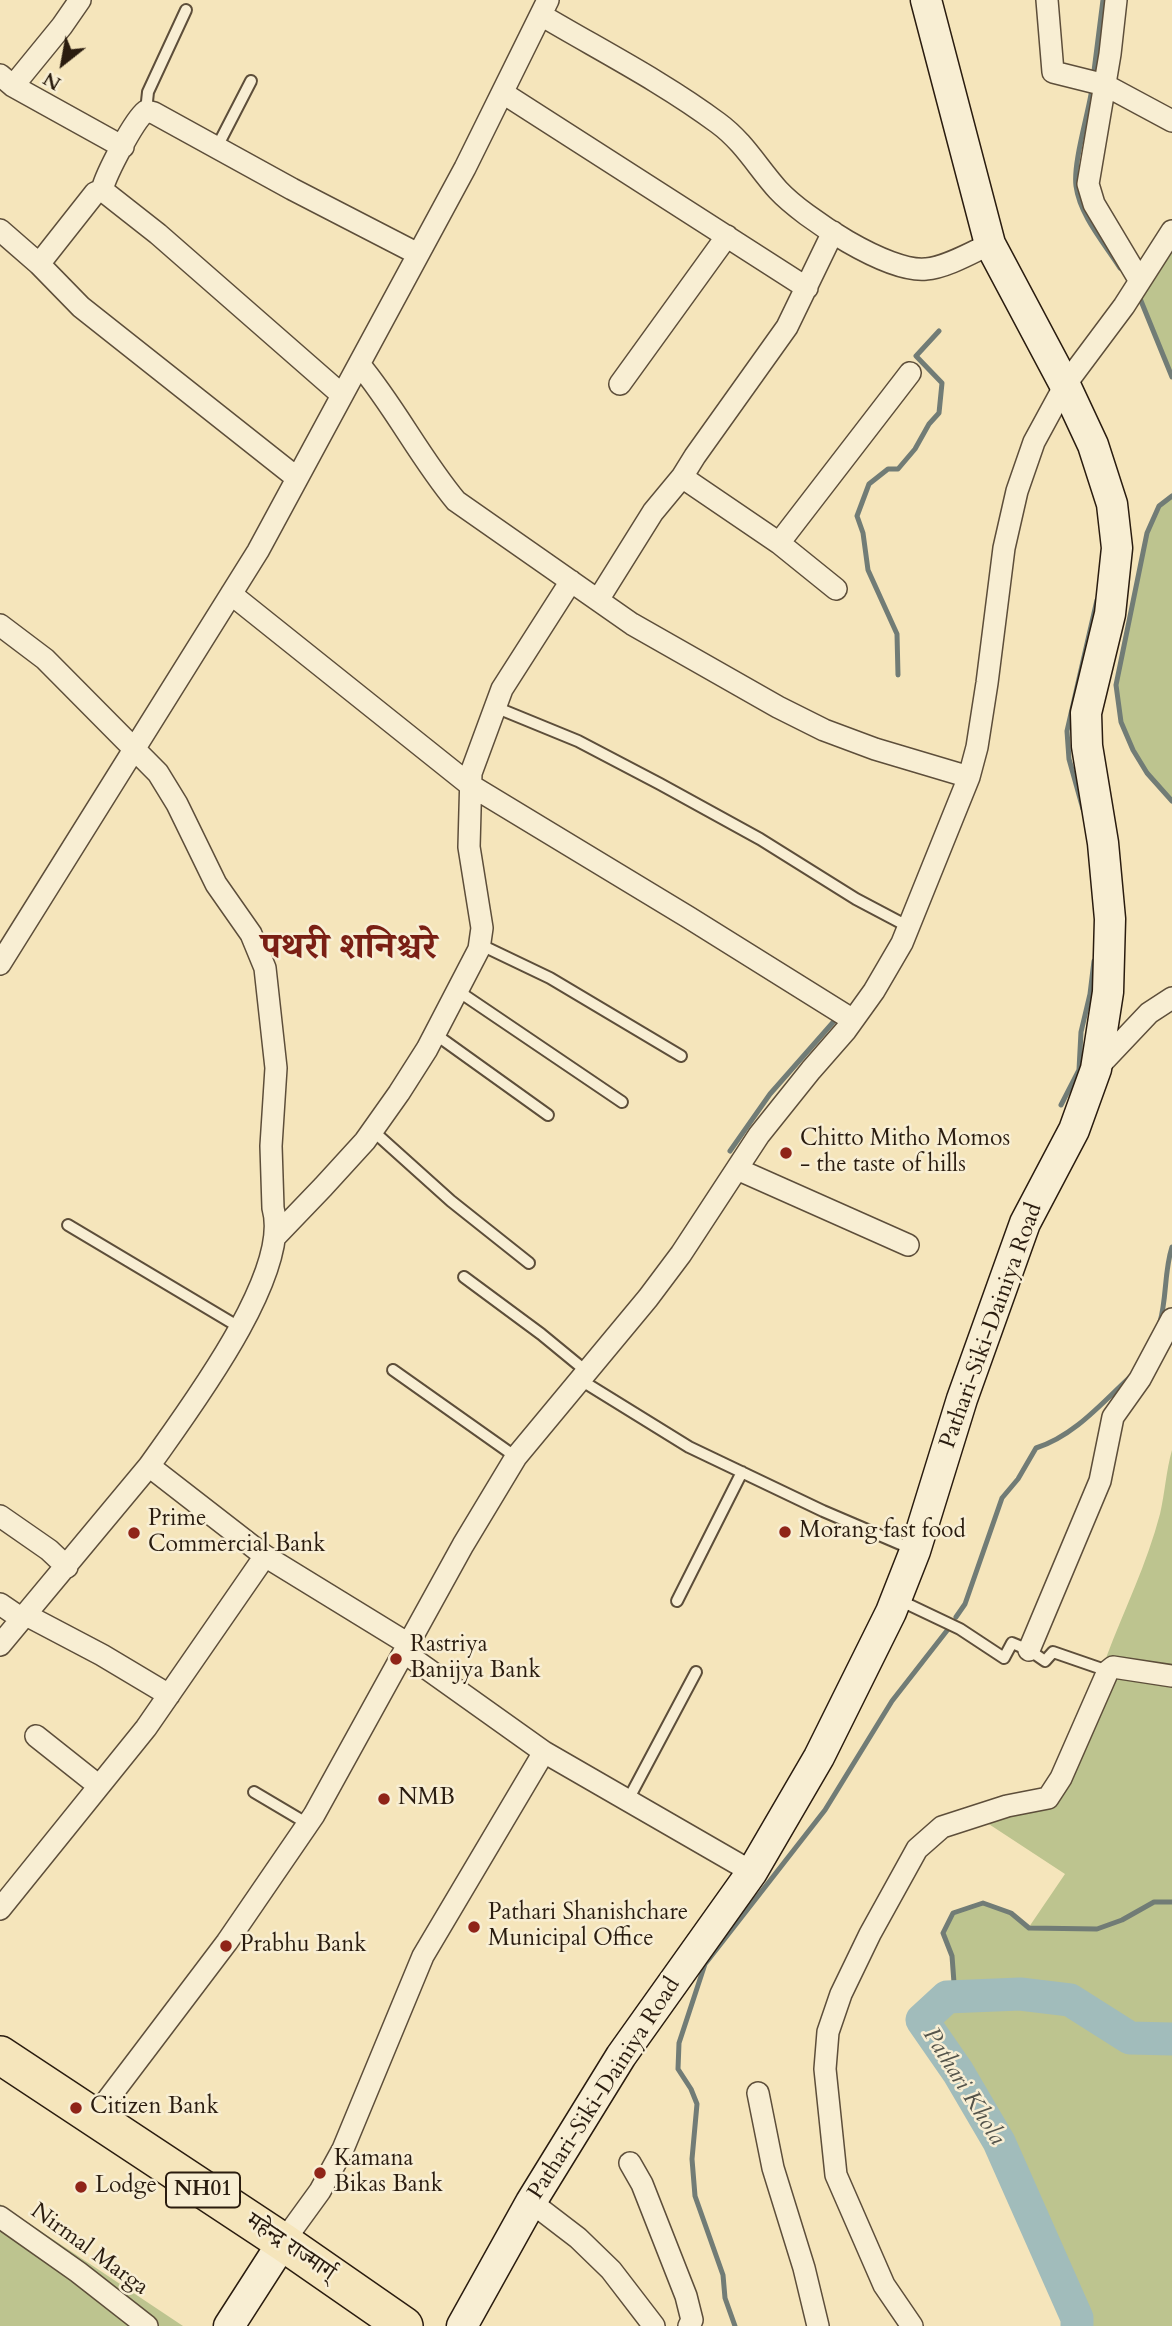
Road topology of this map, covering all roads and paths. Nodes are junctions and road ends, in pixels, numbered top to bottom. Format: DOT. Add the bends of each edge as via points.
graph roads {
  1 [pos="80,0"];
  2 [pos="926,0"];
  3 [pos="1047,0"];
  4 [pos="1116,0"];
  5 [pos="544,7"];
  6 [pos="186,10"];
  7 [pos="6,81"];
  8 [pos="251,81"];
  9 [pos="1105,85"];
  10 [pos="503,93"];
  11 [pos="146,111"];
  12 [pos="1172,121"];
  13 [pos="123,147"];
  14 [pos="217,147"];
  15 [pos="102,190"];
  16 [pos="0,230"];
  17 [pos="1172,231"];
  18 [pos="833,232"];
  19 [pos="727,236"];
  20 [pos="990,244"];
  21 [pos="418,254"];
  22 [pos="39,264"];
  23 [pos="1140,281"];
  24 [pos="807,288"];
  25 [pos="359,364"];
  26 [pos="910,373"];
  27 [pos="620,384"];
  28 [pos="1065,385"];
  29 [pos="342,394"];
  30 [pos="682,477"];
  31 [pos="298,478"];
  32 [pos="779,543"];
  33 [pos="571,582"];
  34 [pos="836,589"];
  35 [pos="231,594"];
  36 [pos="598,600"];
  37 [pos="0,625"];
  38 [pos="495,707"];
  39 [pos="136,748"];
  40 [pos="969,777"];
  41 [pos="470,785"];
  42 [pos="909,927"];
  43 [pos="479,944"];
  44 [pos="2,955"];
  45 [pos="458,991"];
  46 [pos="1172,998"];
  47 [pos="853,1020"];
  48 [pos="435,1034"];
  49 [pos="681,1056"];
  50 [pos="1096,1069"];
  51 [pos="622,1102"];
  52 [pos="548,1115"];
  53 [pos="372,1130"];
  54 [pos="737,1169"];
  55 [pos="68,1225"];
  56 [pos="275,1237"];
  57 [pos="908,1245"];
  58 [pos="529,1263"];
  59 [pos="464,1278"];
  60 [pos="1172,1319"];
  61 [pos="239,1327"];
  62 [pos="393,1370"];
  63 [pos="582,1375"];
  64 [pos="516,1457"];
  65 [pos="149,1466"];
  66 [pos="742,1472"];
  67 [pos="0,1516"];
  68 [pos="915,1550"];
  69 [pos="265,1556"];
  70 [pos="67,1567"];
  71 [pos="896,1599"];
  72 [pos="677,1601"];
  73 [pos="0,1604"];
  74 [pos="24,1617"];
  75 [pos="0,1645"];
  76 [pos="407,1649"];
  77 [pos="1030,1650"];
  78 [pos="1108,1671"];
  79 [pos="696,1672"];
  80 [pos="1172,1676"];
  81 [pos="169,1695"];
  82 [pos="36,1736"];
  83 [pos="544,1752"];
  84 [pos="99,1786"];
  85 [pos="254,1792"];
  86 [pos="628,1800"];
  87 [pos="307,1824"];
  88 [pos="752,1872"];
  89 [pos="0,1909"];
  90 [pos="0,2055"];
  91 [pos="758,2093"];
  92 [pos="93,2119"];
  93 [pos="630,2163"];
  94 [pos="531,2202"];
  95 [pos="0,2217"];
  96 [pos="283,2242"];
  97 [pos="147,2326"];
  98 [pos="229,2326"];
  99 [pos="404,2326"];
  100 [pos="462,2326"];
  101 [pos="654,2326"];
  102 [pos="689,2326"];
  103 [pos="818,2326"];
  104 [pos="912,2326"];
  1 -- 7 [label="street" via="62,26"];
  2 -- 20 [label="main road, Pathari-Siki-Dainiya Road"];
  3 -- 9 [label="street" via="1053,72"];
  4 -- 9 [label="street"];
  5 -- 10 [label="street"];
  5 -- 18 [label="street" via="719,124 803,214"];
  6 -- 11 [label="lane" via="148,92"];
  7 -- 13 [label="street"];
  8 -- 14 [label="lane"];
  9 -- 12 [label="street"];
  9 -- 23 [label="street" via="1088,184 1094,204"];
  10 -- 19 [label="street"];
  10 -- 21 [label="street"];
  11 -- 13 [label="street"];
  11 -- 14 [label="street"];
  13 -- 15 [label="street"];
  14 -- 21 [label="street"];
  15 -- 22 [label="street"];
  15 -- 29 [label="street"];
  16 -- 22 [label="street"];
  17 -- 23 [label="street"];
  18 -- 20 [label="street" via="912,269 929,269"];
  18 -- 24 [label="street"];
  19 -- 24 [label="street"];
  19 -- 27 [label="street"];
  20 -- 28 [label="main road, Pathari-Siki-Dainiya Road"];
  21 -- 25 [label="street"];
  22 -- 31 [label="street" via="80,307"];
  23 -- 28 [label="street"];
  24 -- 30 [label="street" via="787,327"];
  25 -- 29 [label="street"];
  25 -- 33 [label="street" via="434,476 456,501"];
  26 -- 32 [label="street"];
  28 -- 40 [label="street" via="1034,442 1014,502"];
  28 -- 50 [label="main road, Pathari-Siki-Dainiya Road" via="1093,445 1112,504 1117,548 1110,614 1086,713 1110,919 1108,992"];
  29 -- 31 [label="street"];
  30 -- 32 [label="street"];
  30 -- 36 [label="street" via="653,512"];
  31 -- 35 [label="street"];
  32 -- 34 [label="street"];
  33 -- 36 [label="street"];
  33 -- 38 [label="street" via="519,659"];
  35 -- 39 [label="street"];
  35 -- 41 [label="street"];
  36 -- 40 [label="street" via="632,624 824,730"];
  37 -- 39 [label="street" via="45,659"];
  38 -- 41 [label="street"];
  38 -- 42 [label="lane" via="578,741 660,784"];
  39 -- 44 [label="street"];
  39 -- 56 [label="street" via="159,773 216,884 251,934 265,968 276,1068 271,1146"];
  40 -- 42 [label="street"];
  41 -- 43 [label="street" via="469,847 482,928"];
  41 -- 47 [label="street"];
  42 -- 47 [label="street"];
  43 -- 45 [label="street"];
  43 -- 49 [label="lane" via="550,978"];
  45 -- 48 [label="street"];
  45 -- 51 [label="lane"];
  46 -- 50 [label="street" via="1149,1013"];
  47 -- 54 [label="street" via="759,1135"];
  48 -- 52 [label="lane"];
  48 -- 53 [label="street"];
  50 -- 68 [label="main road, Pathari-Siki-Dainiya Road" via="1074,1130 1025,1223 962,1399"];
  53 -- 56 [label="street"];
  53 -- 58 [label="lane"];
  54 -- 57 [label="street"];
  54 -- 63 [label="street" via="664,1276"];
  55 -- 61 [label="lane"];
  56 -- 61 [label="street" via="258,1294"];
  59 -- 63 [label="lane" via="541,1334"];
  60 -- 77 [label="street" via="1140,1379 1113,1417 1100,1481"];
  61 -- 65 [label="street" via="209,1380"];
  62 -- 64 [label="lane"];
  63 -- 64 [label="street"];
  63 -- 66 [label="lane" via="689,1447"];
  64 -- 76 [label="street"];
  65 -- 69 [label="street"];
  65 -- 70 [label="street"];
  66 -- 68 [label="lane"];
  66 -- 72 [label="lane"];
  67 -- 70 [label="street"];
  68 -- 71 [label="main road, Pathari-Siki-Dainiya Road"];
  69 -- 76 [label="street"];
  69 -- 81 [label="street"];
  70 -- 74 [label="street"];
  71 -- 77 [label="lane" via="960,1629 1004,1658 1012,1643"];
  71 -- 88 [label="main road, Pathari-Siki-Dainiya Road" via="819,1757"];
  73 -- 74 [label="street"];
  74 -- 75 [label="street"];
  74 -- 81 [label="street"];
  76 -- 83 [label="street"];
  76 -- 87 [label="street"];
  77 -- 78 [label="lane" via="1045,1661 1053,1652"];
  78 -- 80 [label="street" via="1122,1667"];
  78 -- 104 [label="street" via="1048,1798 942,1827 917,1849 841,1994 828,2032 825,2069 836,2175 884,2285"];
  79 -- 86 [label="lane"];
  81 -- 84 [label="street"];
  82 -- 84 [label="street"];
  83 -- 86 [label="street"];
  83 -- 96 [label="street" via="423,1956 343,2149"];
  84 -- 89 [label="street"];
  85 -- 87 [label="lane"];
  86 -- 88 [label="street"];
  87 -- 92 [label="street" via="227,1942"];
  88 -- 94 [label="main road, Pathari-Siki-Dainiya Road" via="621,2056"];
  90 -- 92 [label="highway, महेन्द्र राज्मार्ग् / NH01"];
  91 -- 103 [label="street" via="773,2168"];
  92 -- 96 [label="highway, महेन्द्र राज्मार्ग् / NH01"];
  93 -- 102 [label="street" via="686,2296 692,2320"];
  94 -- 100 [label="main road, Pathari-Siki-Dainiya Road"];
  94 -- 101 [label="street" via="560,2222 611,2270"];
  95 -- 97 [label="street, Nirmal Marga"];
  96 -- 98 [label="main road"];
  96 -- 99 [label="highway, महेन्द्र राज्मार्ग् / NH01"];
}
